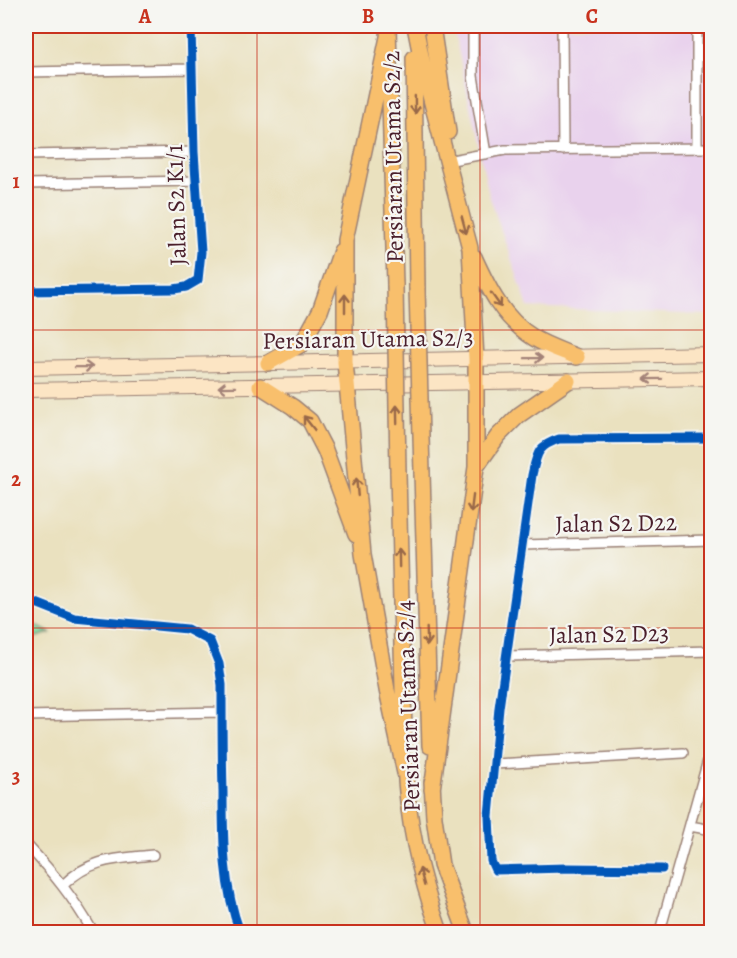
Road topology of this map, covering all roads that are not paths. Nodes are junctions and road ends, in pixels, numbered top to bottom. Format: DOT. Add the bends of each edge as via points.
graph roads {
  1 [pos="191,26"];
  2 [pos="415,26"];
  3 [pos="432,26"];
  4 [pos="473,26"];
  5 [pos="562,26"];
  6 [pos="697,26"];
  7 [pos="388,31"];
  8 [pos="192,69"];
  9 [pos="26,72"];
  10 [pos="697,148"];
  11 [pos="711,148"];
  12 [pos="563,150"];
  13 [pos="194,152"];
  14 [pos="486,154"];
  15 [pos="26,155"];
  16 [pos="452,160"];
  17 [pos="196,181"];
  18 [pos="26,184"];
  19 [pos="458,203"];
  20 [pos="345,240"];
  21 [pos="470,248"];
  22 [pos="26,291"];
  23 [pos="711,354"];
  24 [pos="577,357"];
  25 [pos="476,359"];
  26 [pos="345,362"];
  27 [pos="268,363"];
  28 [pos="26,368"];
  29 [pos="711,378"];
  30 [pos="568,381"];
  31 [pos="476,382"];
  32 [pos="349,385"];
  33 [pos="260,386"];
  34 [pos="26,390"];
  35 [pos="711,438"];
  36 [pos="476,467"];
  37 [pos="422,473"];
  38 [pos="711,540"];
  39 [pos="522,545"];
  40 [pos="363,554"];
  41 [pos="26,600"];
  42 [pos="711,651"];
  43 [pos="507,656"];
  44 [pos="222,712"];
  45 [pos="26,716"];
  46 [pos="711,746"];
  47 [pos="683,753"];
  48 [pos="495,764"];
  49 [pos="405,773"];
  50 [pos="432,790"];
  51 [pos="690,826"];
  52 [pos="711,830"];
  53 [pos="26,844"];
  54 [pos="153,855"];
  55 [pos="662,869"];
  56 [pos="63,885"];
  57 [pos="664,932"];
  58 [pos="93,933"];
  59 [pos="240,933"];
  60 [pos="440,933"];
  61 [pos="466,933"];
  1 -- 8 [label="street, Jalan S2 K1/1"];
  2 -- 19 [label="main road"];
  2 -- 37 [label="main road, Persiaran Utama S2/2, one-way, bridge"];
  3 -- 16 [label="main road"];
  4 -- 14 [label="street" via="473,76"];
  5 -- 12 [label="street"];
  6 -- 10 [label="street"];
  7 -- 20 [label="main road"];
  49 -- 7 [label="main road, one-way, bridge"];
  8 -- 9 [label="street"];
  8 -- 13 [label="street, Jalan S2 K1/1"];
  10 -- 11 [label="street"];
  10 -- 12 [label="street"];
  12 -- 14 [label="street" via="505,150"];
  13 -- 15 [label="street"];
  13 -- 17 [label="street, Jalan S2 K1/1"];
  14 -- 16 [label="street"];
  16 -- 19 [label="main road"];
  17 -- 18 [label="street"];
  17 -- 22 [label="street, Jalan S2 K1/1" via="201,252 198,280 174,289"];
  19 -- 21 [label="main road, one-way"];
  26 -- 20 [label="main road, one-way"];
  20 -- 27 [label="main road" via="320,311 302,344"];
  21 -- 24 [label="main road, one-way" via="487,286 516,324 535,338"];
  21 -- 25 [label="main road"];
  23 -- 24 [label="main road, Persiaran Utama S2/3"];
  25 -- 24 [label="main road, Persiaran Utama S2/3, one-way"];
  25 -- 26 [label="main road, Persiaran Utama S2/3"];
  25 -- 31 [label="main road"];
  26 -- 27 [label="main road, Persiaran Utama S2/3"];
  26 -- 32 [label="main road"];
  28 -- 27 [label="main road, Persiaran Utama S2/3, one-way"];
  29 -- 30 [label="main road, Persiaran Utama S2/3, one-way"];
  30 -- 31 [label="main road, Persiaran Utama S2/3"];
  30 -- 36 [label="main road" via="519,415"];
  31 -- 32 [label="main road, Persiaran Utama S2/3"];
  31 -- 36 [label="main road"];
  32 -- 33 [label="main road, Persiaran Utama S2/3"];
  40 -- 32 [label="main road, one-way"];
  33 -- 34 [label="main road, Persiaran Utama S2/3, one-way"];
  40 -- 33 [label="main road, one-way" via="325,450 310,421"];
  35 -- 39 [label="street" via="560,439 547,443 538,451 532,475"];
  36 -- 50 [label="main road, one-way"];
  37 -- 50 [label="main road, Persiaran Utama S2/4, one-way"];
  38 -- 39 [label="street, Jalan S2 D22"];
  39 -- 43 [label="street"];
  40 -- 49 [label="main road"];
  41 -- 44 [label="street" via="74,618 187,629 210,641 219,664"];
  42 -- 43 [label="street, Jalan S2 D23"];
  43 -- 48 [label="street"];
  44 -- 45 [label="street"];
  44 -- 59 [label="street" via="226,876 231,910"];
  46 -- 51 [label="street"];
  47 -- 48 [label="street"];
  48 -- 55 [label="street" via="489,816 495,870"];
  60 -- 49 [label="main road, one-way" via="411,831"];
  50 -- 61 [label="main road, Persiaran Utama S2/4" via="441,865"];
  51 -- 52 [label="street"];
  51 -- 57 [label="street"];
  53 -- 56 [label="street"];
  54 -- 56 [label="street" via="102,861 75,873"];
  56 -- 58 [label="street"];
}
